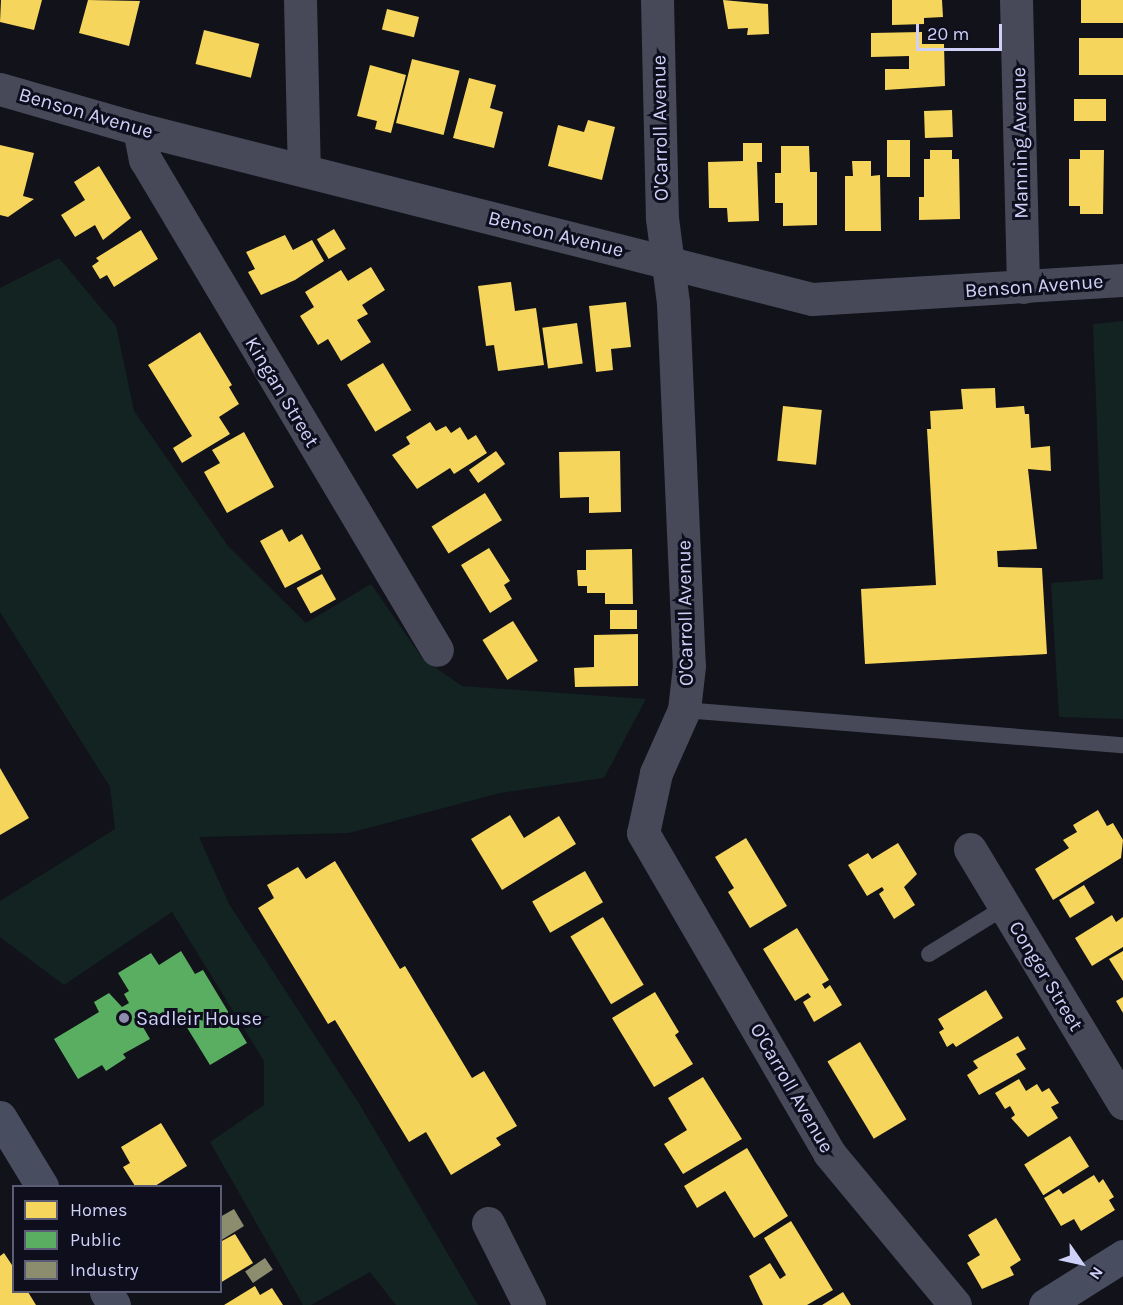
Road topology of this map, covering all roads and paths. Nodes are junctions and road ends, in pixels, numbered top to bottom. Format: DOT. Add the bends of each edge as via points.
graph roads {
  1 [pos="300,0"];
  2 [pos="657,0"];
  3 [pos="1016,0"];
  4 [pos="0,89"];
  5 [pos="139,129"];
  6 [pos="304,171"];
  7 [pos="666,262"];
  8 [pos="1123,280"];
  9 [pos="1023,287"];
  10 [pos="437,650"];
  11 [pos="684,710"];
  12 [pos="1123,745"];
  13 [pos="970,849"];
  14 [pos="1005,907"];
  15 [pos="929,954"];
  16 [pos="1123,1103"];
  17 [pos="0,1117"];
  18 [pos="41,1185"];
  19 [pos="488,1223"];
  20 [pos="1123,1256"];
  21 [pos="529,1305"];
  22 [pos="955,1305"];
  23 [pos="1045,1305"];
  1 -- 6 [label="street"];
  2 -- 7 [label="street, O'Carroll Avenue"];
  3 -- 9 [label="street, Manning Avenue"];
  4 -- 5 [label="street, Benson Avenue"];
  5 -- 6 [label="street, Benson Avenue"];
  5 -- 10 [label="street, Kingan Street" via="145,159"];
  6 -- 7 [label="street, Benson Avenue"];
  7 -- 9 [label="street, Benson Avenue" via="812,299"];
  7 -- 11 [label="street, O'Carroll Avenue" via="673,303 689,655"];
  8 -- 9 [label="street, Benson Avenue"];
  11 -- 12 [label="lane"];
  11 -- 22 [label="street, O'Carroll Avenue" via="656,773 643,833 829,1153"];
  13 -- 14 [label="street, Conger Street"];
  14 -- 15 [label="lane"];
  14 -- 16 [label="street, Conger Street"];
  17 -- 18 [label="main road"];
  19 -- 21 [label="street"];
  20 -- 23 [label="main road"];
}
